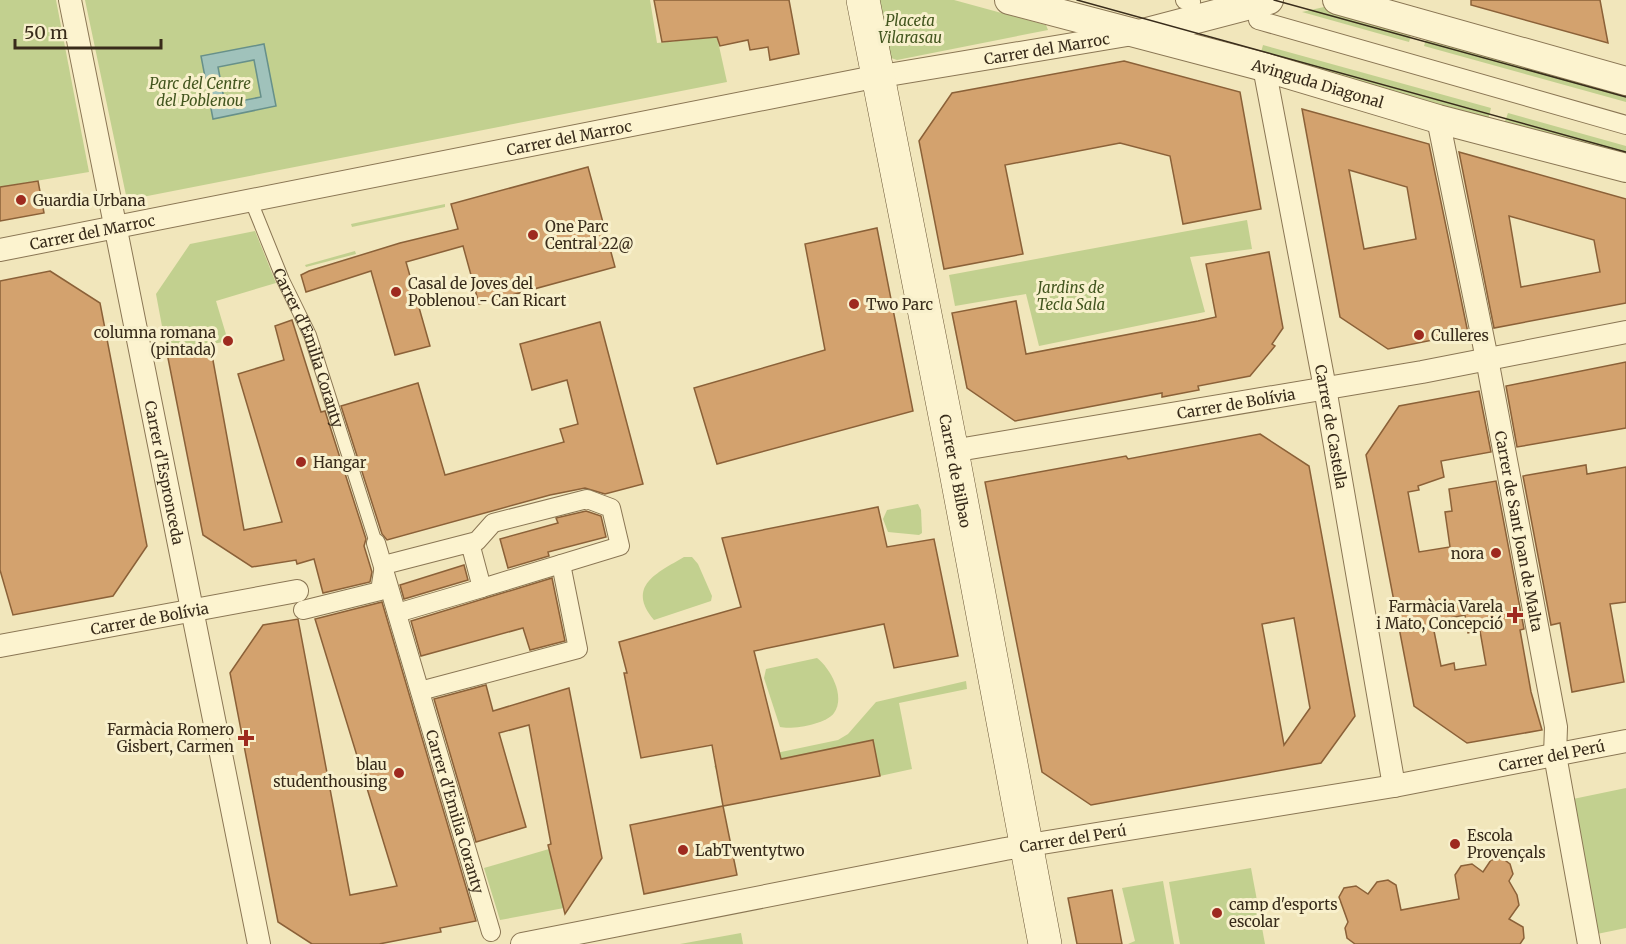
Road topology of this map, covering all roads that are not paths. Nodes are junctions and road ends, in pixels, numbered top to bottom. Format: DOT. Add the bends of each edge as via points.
graph roads {
  1 [pos="70,0"];
  2 [pos="863,0"];
  3 [pos="1009,0"];
  4 [pos="1337,0"];
  5 [pos="1256,6"];
  6 [pos="1402,10"];
  7 [pos="1141,33"];
  8 [pos="1264,67"];
  9 [pos="877,77"];
  10 [pos="1626,81"];
  11 [pos="1438,119"];
  12 [pos="1626,125"];
  13 [pos="1626,168"];
  14 [pos="251,201"];
  15 [pos="116,228"];
  16 [pos="0,250"];
  17 [pos="1626,332"];
  18 [pos="1487,359"];
  19 [pos="1325,388"];
  20 [pos="952,451"];
  21 [pos="376,543"];
  22 [pos="470,543"];
  23 [pos="561,564"];
  24 [pos="384,565"];
  25 [pos="482,588"];
  26 [pos="300,601"];
  27 [pos="192,612"];
  28 [pos="397,613"];
  29 [pos="0,646"];
  30 [pos="420,692"];
  31 [pos="1626,741"];
  32 [pos="1555,755"];
  33 [pos="1394,786"];
  34 [pos="1024,846"];
  35 [pos="491,932"];
  36 [pos="260,944"];
  37 [pos="522,944"];
  38 [pos="1045,944"];
  39 [pos="1589,944"];
  1 -- 15 [label="street, Carrer d'Espronceda"];
  2 -- 9 [label="main road, Carrer de Bilbao"];
  3 -- 7 [label="street, Avinguda Diagonal"];
  4 -- 6 [label="street"];
  5 -- 7 [label="street"];
  5 -- 12 [label="street"];
  6 -- 10 [label="street"];
  7 -- 8 [label="street, Avinguda Diagonal"];
  7 -- 9 [label="street, Carrer del Marroc"];
  8 -- 11 [label="street, Avinguda Diagonal"];
  8 -- 19 [label="street, Carrer de Castella"];
  9 -- 14 [label="street, Carrer del Marroc"];
  9 -- 20 [label="main road, Carrer de Bilbao"];
  11 -- 13 [label="street, Avinguda Diagonal"];
  11 -- 18 [label="street, Carrer de Sant Joan de Malta"];
  14 -- 15 [label="street, Carrer del Marroc"];
  14 -- 21 [label="lane, Carrer d'Emilia Coranty" via="310,335"];
  15 -- 16 [label="street, Carrer del Marroc"];
  15 -- 27 [label="street, Carrer d'Espronceda"];
  17 -- 18 [label="street, Carrer de Bolívia"];
  18 -- 19 [label="street, Carrer de Bolívia"];
  18 -- 32 [label="street, Carrer de Sant Joan de Malta" via="1556,727"];
  19 -- 20 [label="street, Carrer de Bolívia"];
  19 -- 33 [label="street, Carrer de Castella"];
  20 -- 34 [label="main road, Carrer de Bilbao"];
  21 -- 24 [label="street, Carrer d'Emilia Coranty"];
  22 -- 23 [label="street" via="477,541 493,523 587,499 611,508 620,546"];
  22 -- 24 [label="street"];
  22 -- 25 [label="street"];
  23 -- 25 [label="street"];
  23 -- 30 [label="street" via="578,649"];
  24 -- 26 [label="street" via="380,591"];
  24 -- 28 [label="street, Carrer d'Emilia Coranty"];
  25 -- 28 [label="street"];
  26 -- 27 [label="street, Carrer de Bolívia"];
  27 -- 29 [label="street, Carrer de Bolívia"];
  27 -- 36 [label="street, Carrer d'Espronceda"];
  28 -- 30 [label="street, Carrer d'Emilia Coranty"];
  30 -- 35 [label="street, Carrer d'Emilia Coranty"];
  31 -- 32 [label="street, Carrer del Perú"];
  32 -- 33 [label="street, Carrer del Perú"];
  32 -- 39 [label="street, Carrer de Sant Joan de Malta"];
  33 -- 34 [label="street, Carrer del Perú"];
  34 -- 37 [label="street, Carrer del Perú"];
  34 -- 38 [label="main road, Carrer de Bilbao"];
}
